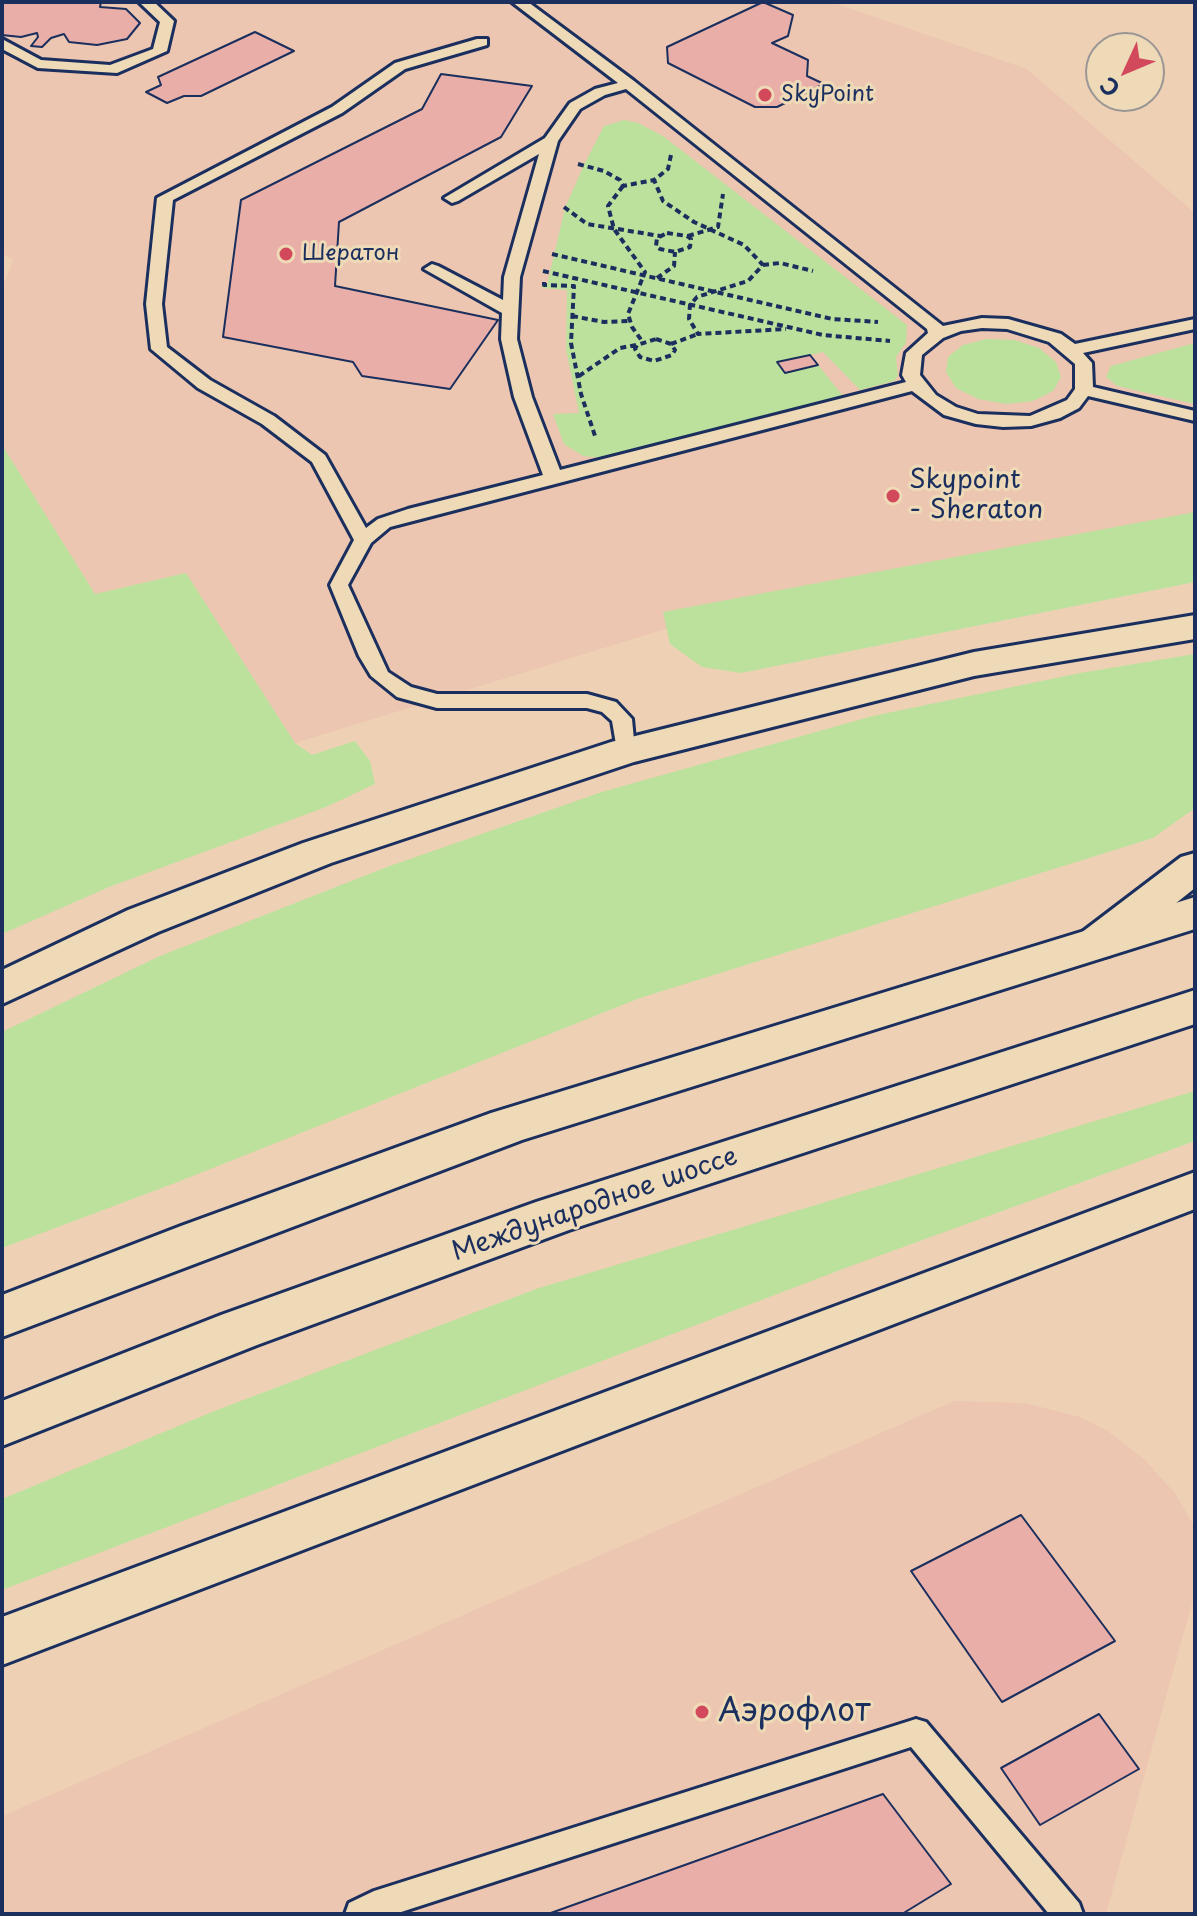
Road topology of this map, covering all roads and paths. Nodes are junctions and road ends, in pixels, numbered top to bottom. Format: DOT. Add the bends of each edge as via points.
graph roads {
  1 [pos="146,2"];
  2 [pos="519,2"];
  3 [pos="482,42"];
  4 [pos="2,43"];
  5 [pos="629,84"];
  6 [pos="550,141"];
  7 [pos="670,144"];
  8 [pos="581,158"];
  9 [pos="578,164"];
  10 [pos="572,177"];
  11 [pos="654,180"];
  12 [pos="623,186"];
  13 [pos="728,191"];
  14 [pos="452,198"];
  15 [pos="559,213"];
  16 [pos="614,228"];
  17 [pos="711,230"];
  18 [pos="660,236"];
  19 [pos="687,236"];
  20 [pos="551,242"];
  21 [pos="675,252"];
  22 [pos="549,253"];
  23 [pos="515,264"];
  24 [pos="763,265"];
  25 [pos="432,269"];
  26 [pos="544,271"];
  27 [pos="819,272"];
  28 [pos="645,275"];
  29 [pos="656,278"];
  30 [pos="714,291"];
  31 [pos="637,292"];
  32 [pos="690,305"];
  33 [pos="511,311"];
  34 [pos="571,316"];
  35 [pos="630,321"];
  36 [pos="1195,324"];
  37 [pos="791,328"];
  38 [pos="936,330"];
  39 [pos="698,334"];
  40 [pos="640,343"];
  41 [pos="671,344"];
  42 [pos="922,344"];
  43 [pos="1072,350"];
  44 [pos="579,376"];
  45 [pos="916,385"];
  46 [pos="1084,390"];
  47 [pos="1195,416"];
  48 [pos="605,466"];
  49 [pos="554,479"];
  50 [pos="363,540"];
  51 [pos="1195,627"];
  52 [pos="625,751"];
  53 [pos="1195,867"];
  54 [pos="1195,913"];
  55 [pos="1096,944"];
  56 [pos="2,988"];
  57 [pos="1195,1007"];
  58 [pos="1195,1190"];
  59 [pos="2,1316"];
  60 [pos="2,1424"];
  61 [pos="2,1641"];
  62 [pos="360,1914"];
  63 [pos="1068,1914"];
  1 -- 4 [label="lane" via="167,21 160,51 112,70 38,64"];
  2 -- 5 [label="lane"];
  3 -- 50 [label="lane" via="400,66 337,110 165,198 154,304 159,349 319,459"];
  5 -- 6 [label="lane" via="575,106"];
  5 -- 38 [label="lane"];
  6 -- 14 [label="lane"];
  6 -- 23 [label="lane"];
  7 -- 11 [label="path" via="668,169"];
  8 -- 9 [label="path"];
  9 -- 10 [label="path"];
  9 -- 12 [label="path" via="604,171"];
  11 -- 12 [label="path"];
  11 -- 17 [label="path" via="663,201"];
  12 -- 16 [label="path" via="608,206"];
  13 -- 17 [label="path" via="721,197 718,227"];
  15 -- 16 [label="path" via="561,204 579,221"];
  16 -- 18 [label="path"];
  16 -- 28 [label="path"];
  17 -- 19 [label="path"];
  17 -- 24 [label="path" via="744,245"];
  18 -- 19 [label="path"];
  18 -- 21 [label="path" via="656,246"];
  19 -- 21 [label="path" via="690,247"];
  20 -- 22 [label="path"];
  21 -- 29 [label="path" via="674,266"];
  22 -- 26 [label="path"];
  22 -- 28 [label="path"];
  23 -- 26 [label="path"];
  23 -- 33 [label="lane"];
  24 -- 27 [label="path" via="780,263"];
  24 -- 30 [label="path" via="748,281"];
  25 -- 33 [label="lane"];
  26 -- 31 [label="path"];
  26 -- 34 [label="path" via="544,285 574,286"];
  28 -- 29 [label="path"];
  28 -- 31 [label="path"];
  29 -- 30 [label="path"];
  30 -- 32 [label="path"];
  30 -- 38 [label="path" via="832,319"];
  31 -- 32 [label="path"];
  31 -- 35 [label="path"];
  32 -- 37 [label="path"];
  32 -- 39 [label="path" via="689,319"];
  33 -- 49 [label="lane" via="509,339 523,397"];
  34 -- 35 [label="path"];
  34 -- 44 [label="path"];
  35 -- 40 [label="path"];
  36 -- 43 [label="lane"];
  37 -- 39 [label="path"];
  37 -- 42 [label="path"];
  38 -- 42 [label="lane"];
  38 -- 43 [label="lane" via="1008,324 1055,338"];
  39 -- 41 [label="path"];
  40 -- 41 [label="path" via="656,339"];
  40 -- 41 [label="path" via="635,349 640,357 654,361 672,355"];
  40 -- 44 [label="path" via="620,348"];
  42 -- 45 [label="lane" via="911,364"];
  43 -- 46 [label="lane" via="1083,363"];
  44 -- 48 [label="path"];
  45 -- 46 [label="lane" via="950,411 1003,422 1054,414 1073,404"];
  45 -- 48 [label="lane"];
  46 -- 47 [label="lane"];
  48 -- 49 [label="lane"];
  49 -- 50 [label="lane" via="414,513 384,523"];
  50 -- 52 [label="lane" via="339,585 381,676 404,692 437,701 587,701 609,707 622,719"];
  51 -- 52 [label="street" via="974,664"];
  52 -- 56 [label="street" via="317,853 143,921"];
  53 -- 55 [label="street"];
  54 -- 55 [label="highway"];
  55 -- 59 [label="highway" via="508,1126"];
  57 -- 60 [label="highway, Международное шоссе" via="553,1216 239,1330"];
  58 -- 61 [label="street"];
  62 -- 63 [label="lane" via="916,1732"];
}
